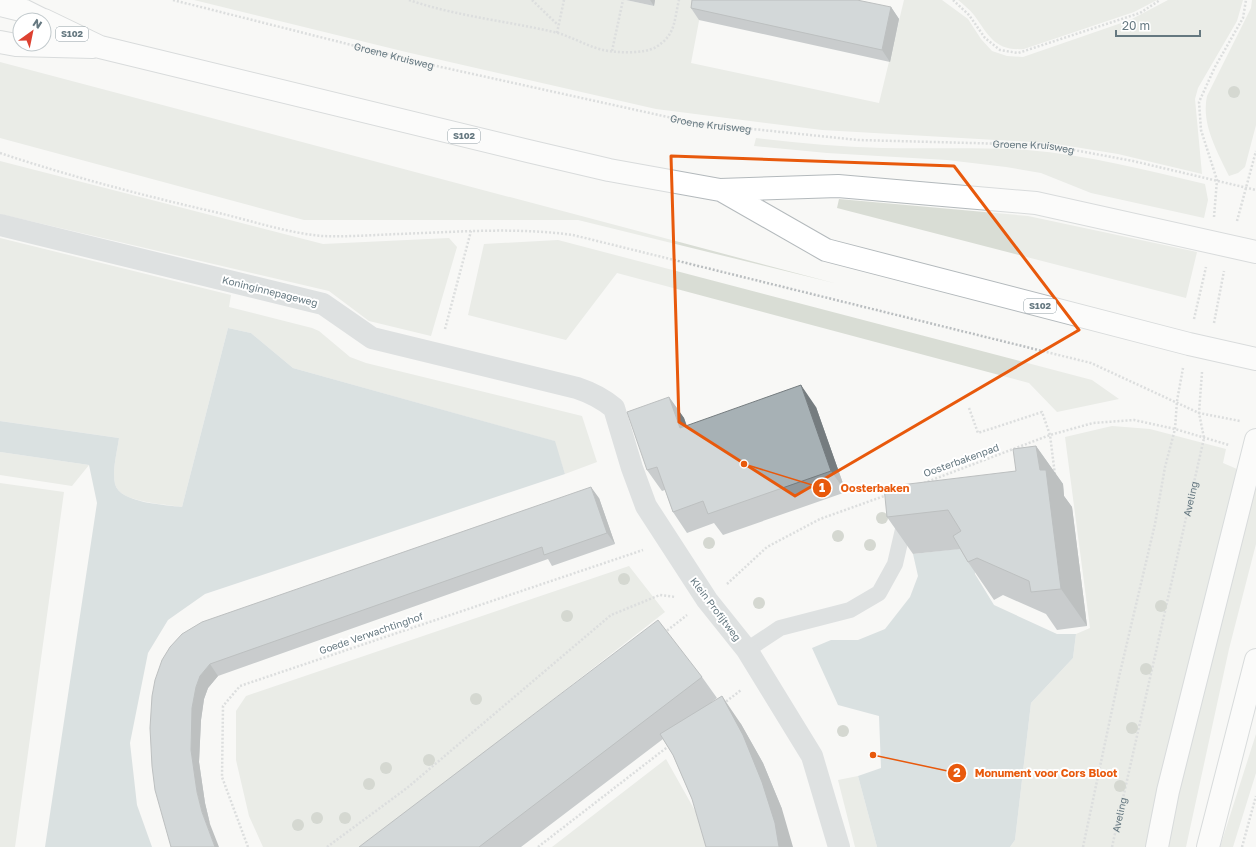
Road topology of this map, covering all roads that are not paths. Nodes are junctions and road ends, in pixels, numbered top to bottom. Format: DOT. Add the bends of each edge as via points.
graph roads {
  1 [pos="0,5"];
  2 [pos="27,12"];
  3 [pos="52,24"];
  4 [pos="0,42"];
  5 [pos="100,47"];
  6 [pos="720,190"];
  7 [pos="0,226"];
  8 [pos="1256,252"];
  9 [pos="1256,359"];
  10 [pos="577,388"];
  11 [pos="1254,446"];
  12 [pos="904,525"];
  13 [pos="747,650"];
  14 [pos="1256,660"];
  15 [pos="839,847"];
  16 [pos="1157,847"];
  17 [pos="1208,847"];
  1 -- 2 [label="main road, S102"];
  3 -- 5 [label="main road, S102"];
  4 -- 5 [label="main road, S102" via="16,45"];
  5 -- 6 [label="main road, S102" via="610,170"];
  6 -- 8 [label="main road, S102" via="838,186 1036,203"];
  6 -- 9 [label="main road, S102" via="826,250"];
  7 -- 10 [label="street, Koninginnepageweg" via="323,304 372,338"];
  10 -- 13 [label="street, Klein Profijtweg" via="595,394 614,408 646,506 707,600"];
  11 -- 16 [label="main road" via="1168,791"];
  12 -- 13 [label="lane" via="895,564 879,593 850,610 780,628"];
  13 -- 15 [label="street, Klein Profijtweg" via="812,756"];
  14 -- 17 [label="main road"];
}
